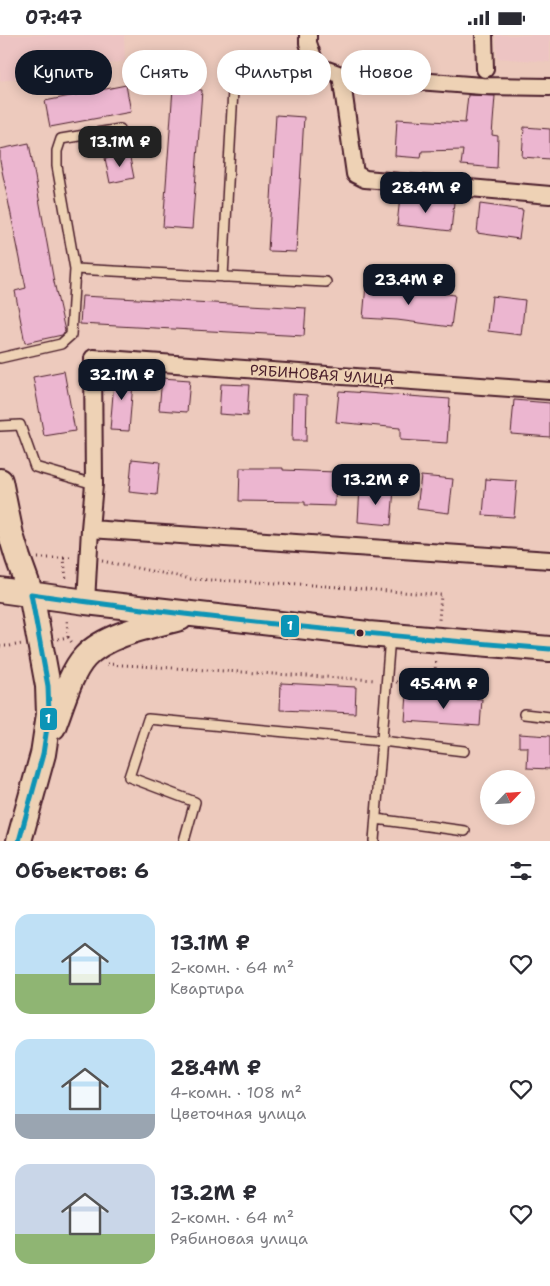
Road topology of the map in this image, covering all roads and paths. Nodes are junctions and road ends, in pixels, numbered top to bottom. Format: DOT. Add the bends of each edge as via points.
graph roads {
  1 [pos="308,35"];
  2 [pos="484,35"];
  3 [pos="486,69"];
  4 [pos="341,75"];
  5 [pos="431,82"];
  6 [pos="550,87"];
  7 [pos="233,95"];
  8 [pos="344,95"];
  9 [pos="120,129"];
  10 [pos="550,195"];
  11 [pos="75,269"];
  12 [pos="223,277"];
  13 [pos="326,282"];
  14 [pos="0,358"];
  15 [pos="550,391"];
  16 [pos="0,426"];
  17 [pos="0,481"];
  18 [pos="94,484"];
  19 [pos="90,529"];
  20 [pos="64,558"];
  21 [pos="88,559"];
  22 [pos="550,560"];
  23 [pos="0,590"];
  24 [pos="31,594"];
  25 [pos="86,602"];
  26 [pos="191,614"];
  27 [pos="390,636"];
  28 [pos="68,637"];
  29 [pos="437,640"];
  30 [pos="550,649"];
  31 [pos="85,657"];
  32 [pos="386,681"];
  33 [pos="524,714"];
  34 [pos="550,717"];
  35 [pos="382,741"];
  36 [pos="464,751"];
  37 [pos="43,754"];
  38 [pos="376,819"];
  39 [pos="465,831"];
  40 [pos="20,841"];
  41 [pos="184,841"];
  42 [pos="374,841"];
  1 -- 4 [label="street" via="316,65"];
  2 -- 3 [label="street"];
  5 -- 6 [label="street"];
  7 -- 12 [label="lane"];
  8 -- 10 [label="street" via="355,174 365,179"];
  9 -- 11 [label="lane" via="61,139 57,151"];
  11 -- 12 [label="lane"];
  11 -- 14 [label="lane" via="71,335 61,344"];
  12 -- 13 [label="lane"];
  15 -- 18 [label="street, РЯБИНОВАЯ УЛИЦА" via="93,357"];
  16 -- 18 [label="lane" via="20,425 35,467"];
  17 -- 24 [label="main road" via="13,543"];
  18 -- 19 [label="street"];
  19 -- 21 [label="street"];
  19 -- 22 [label="street"];
  20 -- 21 [label="path"];
  21 -- 25 [label="street"];
  21 -- 29 [label="path" via="191,579 440,595"];
  23 -- 24 [label="main road"];
  24 -- 25 [label="main road"];
  24 -- 37 [label="main road" via="48,686 49,713"];
  25 -- 26 [label="main road"];
  26 -- 27 [label="main road"];
  26 -- 31 [label="main road" via="118,636"];
  27 -- 29 [label="main road"];
  27 -- 32 [label="lane"];
  28 -- 31 [label="path"];
  29 -- 30 [label="main road"];
  29 -- 32 [label="path" via="434,685"];
  31 -- 32 [label="path" via="104,663"];
  31 -- 37 [label="main road" via="73,676"];
  32 -- 35 [label="lane"];
  33 -- 34 [label="lane"];
  35 -- 36 [label="lane"];
  35 -- 38 [label="lane"];
  35 -- 41 [label="lane" via="148,719 129,777 195,802"];
  37 -- 40 [label="main road"];
  38 -- 39 [label="lane"];
  38 -- 42 [label="lane"];
}
